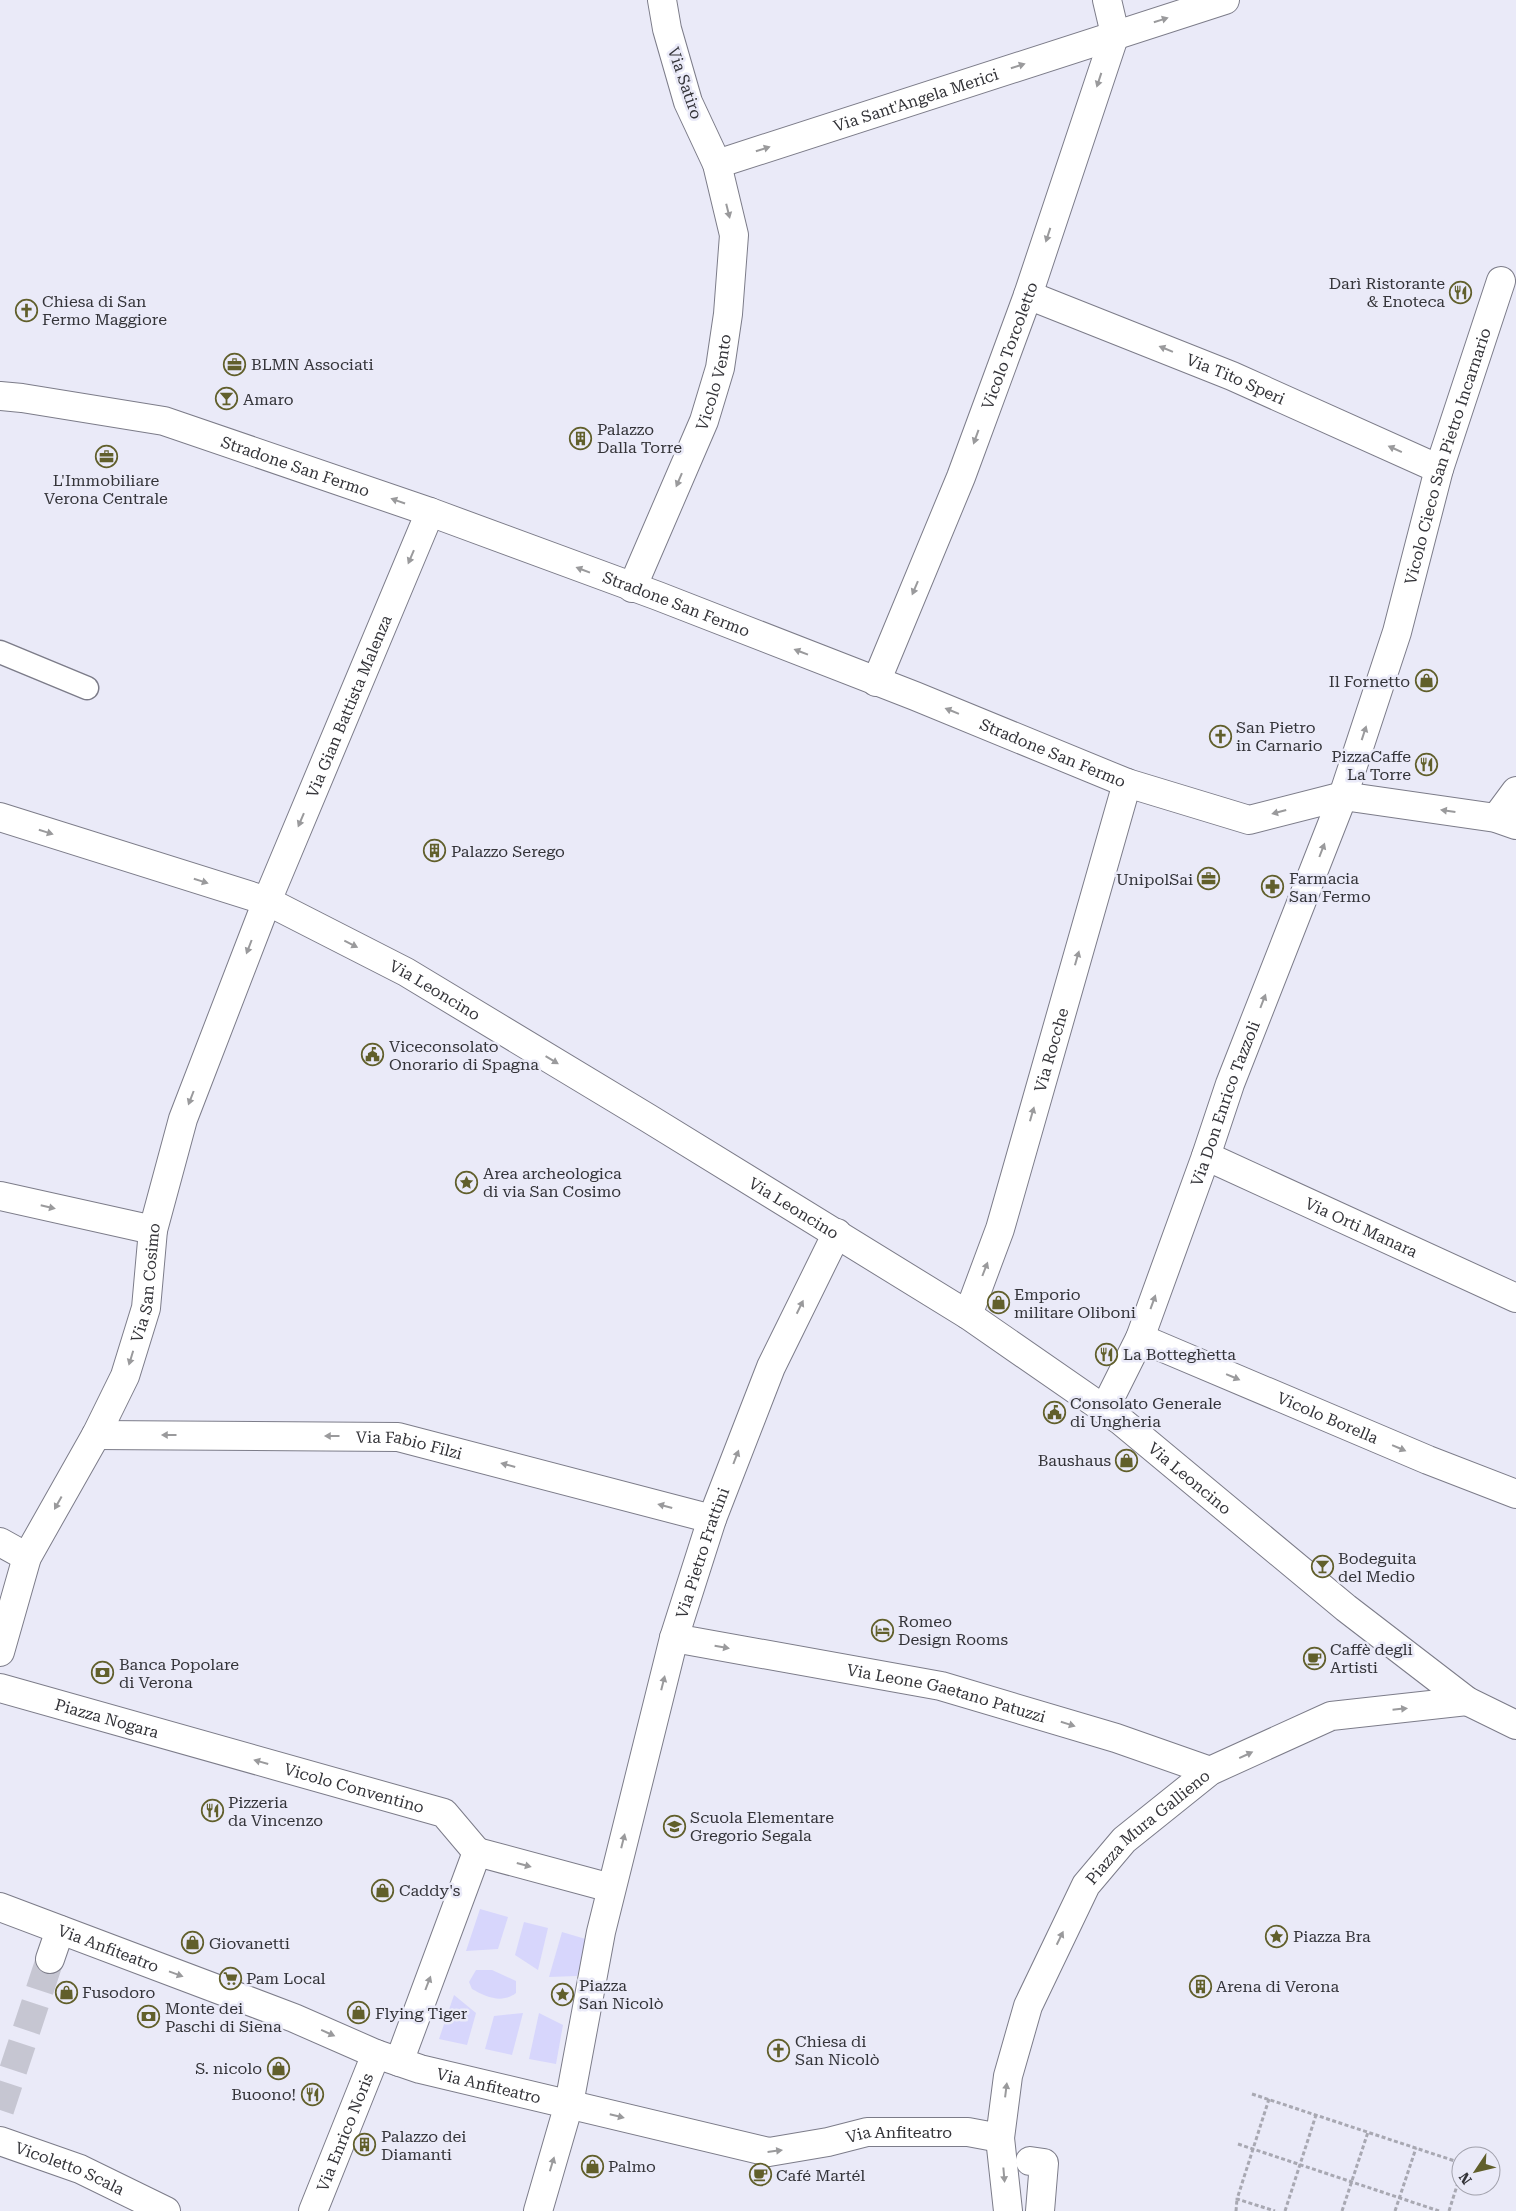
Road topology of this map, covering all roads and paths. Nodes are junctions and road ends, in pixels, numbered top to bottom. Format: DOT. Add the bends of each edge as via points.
graph roads {
  1 [pos="662,0"];
  2 [pos="1107,0"];
  3 [pos="1225,0"];
  4 [pos="1114,34"];
  5 [pos="717,164"];
  6 [pos="1500,281"];
  7 [pos="1028,295"];
  8 [pos="0,396"];
  9 [pos="1439,469"];
  10 [pos="430,512"];
  11 [pos="632,588"];
  12 [pos="0,652"];
  13 [pos="876,682"];
  14 [pos="87,688"];
  15 [pos="1127,783"];
  16 [pos="1516,791"];
  17 [pos="1343,796"];
  18 [pos="0,817"];
  19 [pos="1506,822"];
  20 [pos="267,901"];
  21 [pos="1206,1156"];
  22 [pos="0,1196"];
  23 [pos="153,1230"];
  24 [pos="836,1232"];
  25 [pos="1516,1298"];
  26 [pos="968,1315"];
  27 [pos="1140,1338"];
  28 [pos="1104,1410"];
  29 [pos="96,1435"];
  30 [pos="1516,1494"];
  31 [pos="712,1518"];
  32 [pos="0,1542"];
  33 [pos="27,1557"];
  34 [pos="674,1638"];
  35 [pos="0,1652"];
  36 [pos="0,1688"];
  37 [pos="1468,1701"];
  38 [pos="1516,1724"];
  39 [pos="214,1748"];
  40 [pos="1210,1772"];
  41 [pos="477,1852"];
  42 [pos="611,1888"];
  43 [pos="0,1907"];
  44 [pos="60,1930"];
  45 [pos="50,1959"];
  46 [pos="388,2058"];
  47 [pos="1252,2094"];
  48 [pos="1270,2099"];
  49 [pos="570,2104"];
  50 [pos="1316,2115"];
  51 [pos="1368,2132"];
  52 [pos="1000,2138"];
  53 [pos="0,2141"];
  54 [pos="1238,2144"];
  55 [pos="1416,2148"];
  56 [pos="1253,2149"];
  57 [pos="1451,2160"];
  58 [pos="1030,2161"];
  59 [pos="1300,2165"];
  60 [pos="1352,2182"];
  61 [pos="1454,2196"];
  62 [pos="1237,2198"];
  63 [pos="1400,2198"];
  64 [pos="166,2211"];
  65 [pos="313,2211"];
  66 [pos="538,2211"];
  67 [pos="1008,2211"];
  68 [pos="1040,2211"];
  69 [pos="1236,2211"];
  70 [pos="1275,2211"];
  71 [pos="1285,2211"];
  72 [pos="1342,2211"];
  73 [pos="1396,2211"];
  74 [pos="1439,2211"];
  75 [pos="1449,2211"];
  1 -- 5 [label="street, Via Satiro" via="688,102"];
  2 -- 4 [label="street, Vicolo Torcoletto"];
  4 -- 3 [label="street, Via Sant'Angela Merici, one-way"];
  5 -- 4 [label="street, Via Sant'Angela Merici, one-way"];
  4 -- 7 [label="street, Vicolo Torcoletto, one-way"];
  5 -- 11 [label="street, Vicolo Vento, one-way" via="734,235 720,368 704,421"];
  6 -- 9 [label="street, Vicolo Cieco San Pietro Incarnario"];
  9 -- 7 [label="street, Via Tito Speri, one-way" via="1232,376"];
  7 -- 13 [label="street, Vicolo Torcoletto, one-way" via="961,477"];
  10 -- 8 [label="street, Stradone San Fermo, one-way" via="164,421"];
  17 -- 9 [label="street, Vicolo Cieco San Pietro Incarnario, one-way" via="1397,632"];
  11 -- 10 [label="street, Stradone San Fermo, one-way"];
  10 -- 20 [label="street, Via Gian Battista Malenza, one-way"];
  13 -- 11 [label="street, Stradone San Fermo, one-way"];
  12 -- 14 [label="lane"];
  15 -- 13 [label="street, Stradone San Fermo, one-way"];
  17 -- 15 [label="street, Stradone San Fermo, one-way" via="1249,820"];
  26 -- 15 [label="street, Via Rocche, one-way" via="1000,1229"];
  16 -- 19 [label="street"];
  19 -- 17 [label="street, one-way"];
  21 -- 17 [label="street, Via Don Enrico Tazzoli, one-way" via="1230,1084"];
  18 -- 20 [label="street, Via Leoncino, one-way"];
  20 -- 23 [label="street, Via San Cosimo, one-way" via="183,1119"];
  20 -- 24 [label="street, Via Leoncino, one-way" via="406,972"];
  21 -- 25 [label="street, Via Orti Manara"];
  27 -- 21 [label="street, Via Don Enrico Tazzoli, one-way"];
  22 -- 23 [label="street, one-way"];
  23 -- 29 [label="street, Via San Cosimo, one-way" via="146,1308 125,1376"];
  24 -- 26 [label="street, Via Leoncino"];
  31 -- 24 [label="street, Via Pietro Frattini, one-way" via="771,1368"];
  26 -- 28 [label="street, Via Leoncino"];
  27 -- 28 [label="street, Via Don Enrico Tazzoli"];
  27 -- 30 [label="street, Vicolo Borella, one-way"];
  28 -- 37 [label="street, Via Leoncino" via="1346,1608"];
  31 -- 29 [label="street, Via Fabio Filzi, one-way" via="398,1437"];
  29 -- 33 [label="street, Via San Cosimo, one-way"];
  31 -- 34 [label="street, Via Pietro Frattini"];
  32 -- 33 [label="street"];
  33 -- 35 [label="street, Via San Cosimo"];
  34 -- 40 [label="street, Via Leone Gaetano Patuzzi, one-way" via="941,1686 1109,1736"];
  42 -- 34 [label="street, Via Pietro Frattini, one-way"];
  36 -- 39 [label="street, Piazza Nogara"];
  37 -- 38 [label="street, Via Leoncino"];
  40 -- 37 [label="street, Piazza Mura Gallieno, one-way" via="1330,1716"];
  41 -- 39 [label="street, Vicolo Conventino, one-way" via="444,1813"];
  52 -- 40 [label="street, Piazza Mura Gallieno, one-way" via="1008,2076 1028,2006 1086,1884 1124,1840"];
  41 -- 42 [label="street, one-way"];
  46 -- 41 [label="street, one-way"];
  42 -- 49 [label="street"];
  43 -- 44 [label="street, Via Anfiteatro"];
  44 -- 45 [label="street"];
  44 -- 46 [label="street, Via Anfiteatro, one-way" via="294,2018"];
  46 -- 49 [label="street, Via Anfiteatro" via="420,2069"];
  46 -- 65 [label="street, Via Enrico Noris"];
  47 -- 48 [label="path"];
  48 -- 50 [label="path"];
  48 -- 56 [label="path"];
  49 -- 52 [label="street, Via Anfiteatro, one-way" via="769,2152 867,2132 968,2132"];
  66 -- 49 [label="street, one-way"];
  50 -- 51 [label="path"];
  50 -- 59 [label="path"];
  51 -- 55 [label="path"];
  51 -- 60 [label="path"];
  52 -- 67 [label="street, Piazza Mura Gallieno, one-way"];
  53 -- 64 [label="street, Vicoletto Scala" via="80,2169"];
  54 -- 56 [label="path"];
  55 -- 57 [label="path"];
  55 -- 63 [label="path"];
  56 -- 59 [label="path"];
  56 -- 62 [label="path"];
  58 -- 68 [label="street" via="1044,2163"];
  59 -- 60 [label="path"];
  59 -- 71 [label="path"];
  60 -- 63 [label="path"];
  60 -- 72 [label="path"];
  61 -- 75 [label="path"];
  62 -- 69 [label="path"];
  62 -- 70 [label="path"];
  63 -- 73 [label="path"];
  63 -- 74 [label="path"];
}
